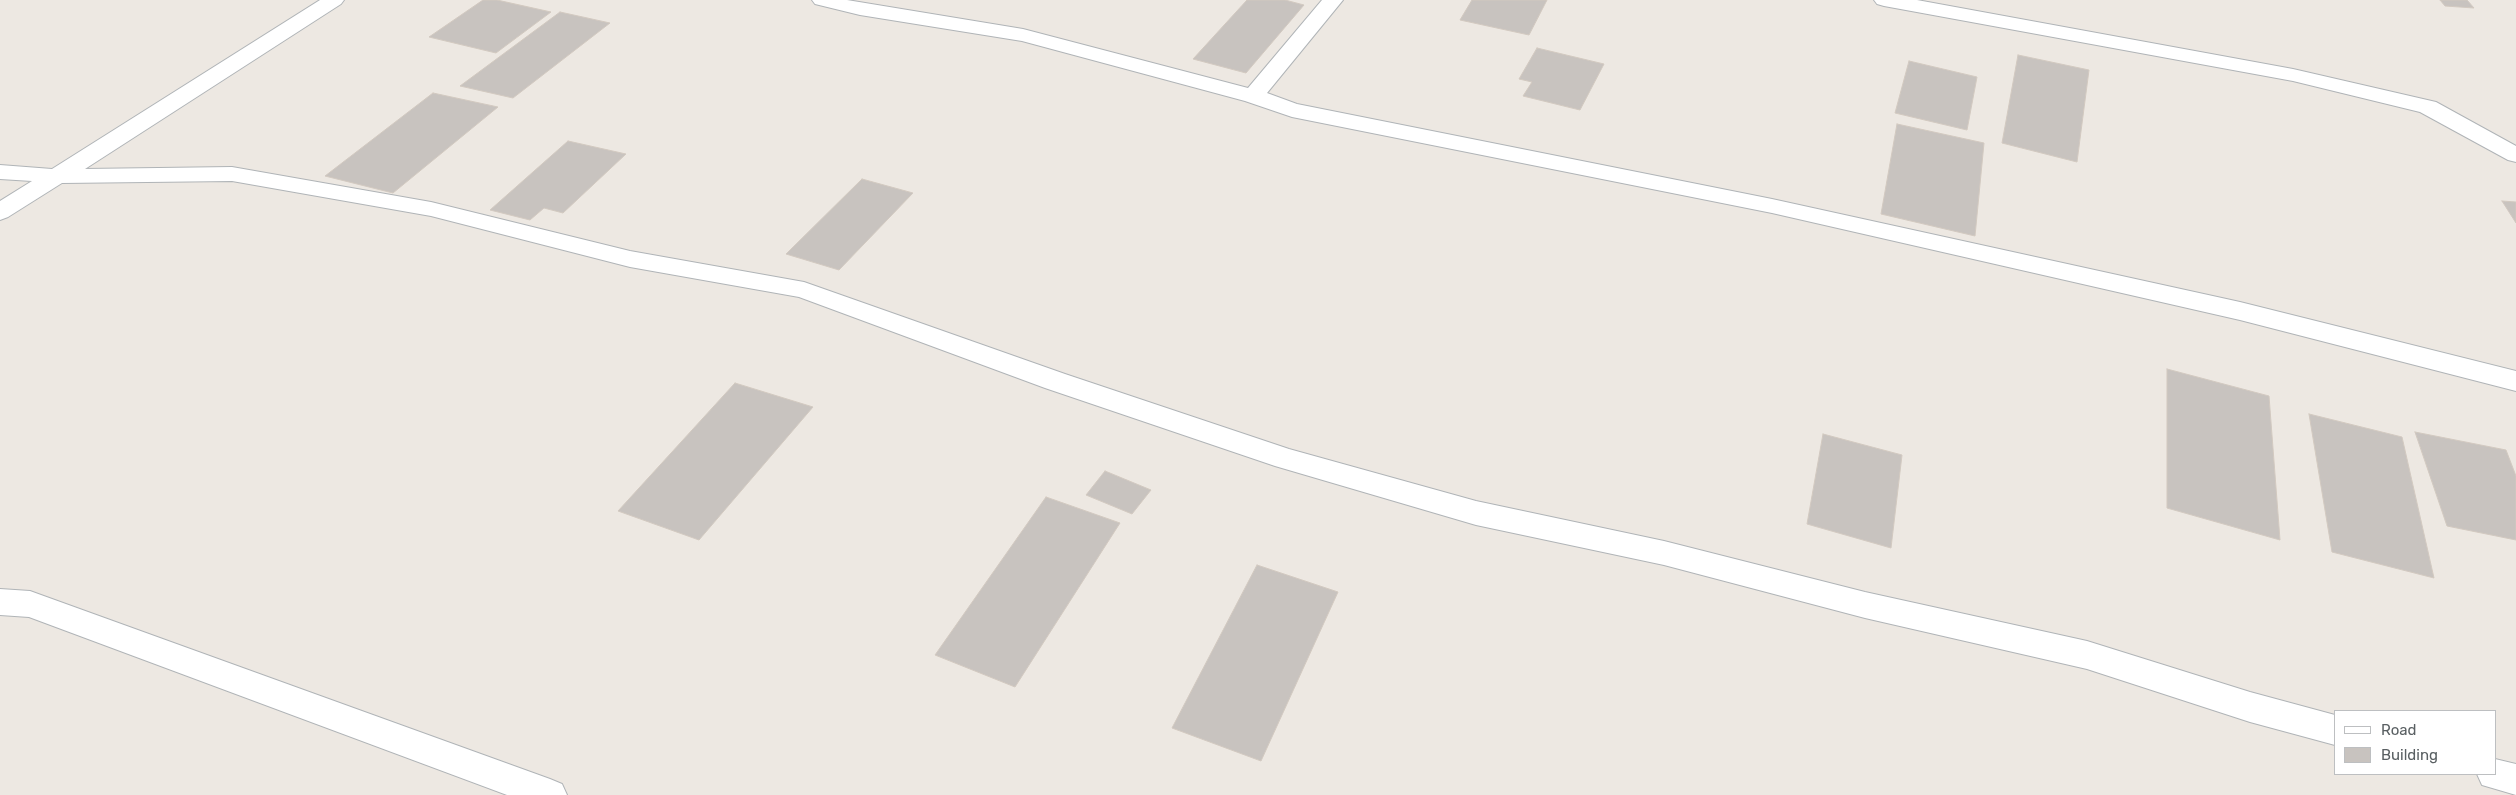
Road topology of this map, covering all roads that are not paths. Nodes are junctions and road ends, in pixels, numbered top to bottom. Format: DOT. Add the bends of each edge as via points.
graph roads {
  1 [pos="334,0"];
  2 [pos="822,0"];
  3 [pos="1333,0"];
  4 [pos="1884,0"];
  5 [pos="1253,96"];
  6 [pos="2516,155"];
  7 [pos="0,172"];
  8 [pos="55,176"];
  9 [pos="0,212"];
  10 [pos="2516,381"];
  11 [pos="0,602"];
  12 [pos="2334,730"];
  13 [pos="2496,775"];
  14 [pos="2516,780"];
  15 [pos="550,795"];
  1 -- 8 [label="street"];
  2 -- 5 [label="street" via="860,10 1023,35"];
  3 -- 5 [label="street"];
  4 -- 6 [label="street" via="2293,75 2428,107"];
  5 -- 10 [label="street" via="1292,110 1772,206 2230,308"];
  7 -- 8 [label="street"];
  8 -- 9 [label="street"];
  8 -- 12 [label="street" via="232,174 431,209 630,259 804,290 1055,381 1286,458 1466,510 1664,553 1865,605 2087,655 2250,707"];
  11 -- 15 [label="street" via="30,604"];
  13 -- 14 [label="street"];
}
